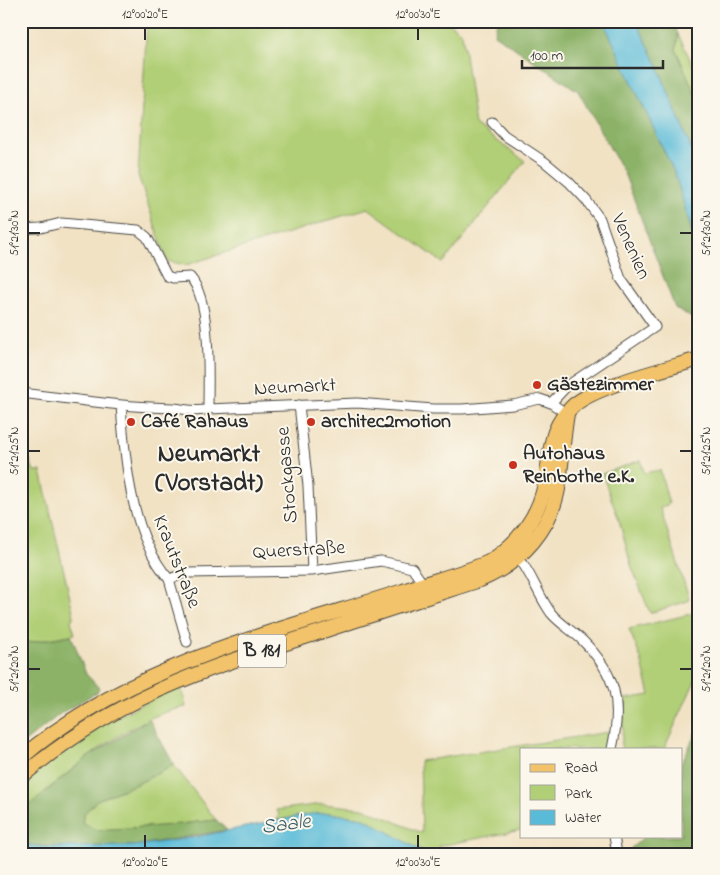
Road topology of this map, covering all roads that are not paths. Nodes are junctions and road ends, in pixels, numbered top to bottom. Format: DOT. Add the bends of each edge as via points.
graph roads {
  1 [pos="492,122"];
  2 [pos="21,229"];
  3 [pos="696,360"];
  4 [pos="21,393"];
  5 [pos="551,403"];
  6 [pos="299,405"];
  7 [pos="121,406"];
  8 [pos="208,410"];
  9 [pos="567,414"];
  10 [pos="510,546"];
  11 [pos="519,557"];
  12 [pos="312,571"];
  13 [pos="169,579"];
  14 [pos="422,584"];
  15 [pos="187,642"];
  16 [pos="612,748"];
  17 [pos="21,758"];
  18 [pos="21,777"];
  19 [pos="614,838"];
  20 [pos="617,853"];
  1 -- 5 [label="street, Venenien" via="504,135 551,167 586,200 600,219 621,279 655,327 567,386"];
  2 -- 8 [label="street" via="61,223 138,230 148,236 167,276 190,277 200,294 206,327"];
  3 -- 9 [label="main road, B 181" via="595,392"];
  4 -- 7 [label="street, Neumarkt"];
  5 -- 6 [label="street, Neumarkt" via="540,399 513,405 433,409 366,403"];
  5 -- 9 [label="street"];
  6 -- 8 [label="street, Neumarkt"];
  6 -- 12 [label="street, Stockgasse" via="308,486"];
  7 -- 8 [label="street, Neumarkt"];
  7 -- 13 [label="street, Krautstraße" via="124,455 143,532 158,565"];
  9 -- 10 [label="main road, B 181" via="555,428 550,442 546,482 539,505 528,526"];
  9 -- 11 [label="main road, B 181" via="556,500 542,529"];
  10 -- 11 [label="street"];
  10 -- 14 [label="main road, B 181" via="489,562"];
  11 -- 16 [label="street" via="550,611 591,650 609,676 618,706"];
  11 -- 18 [label="main road, B 181" via="480,580 272,647 156,690 91,725"];
  12 -- 13 [label="street, Querstraße" via="187,573"];
  12 -- 14 [label="street, Querstraße" via="397,563 412,568"];
  13 -- 15 [label="street, Krautstraße"];
  14 -- 17 [label="main road, B 181" via="165,671 80,716"];
  19 -- 20 [label="street"];
}
